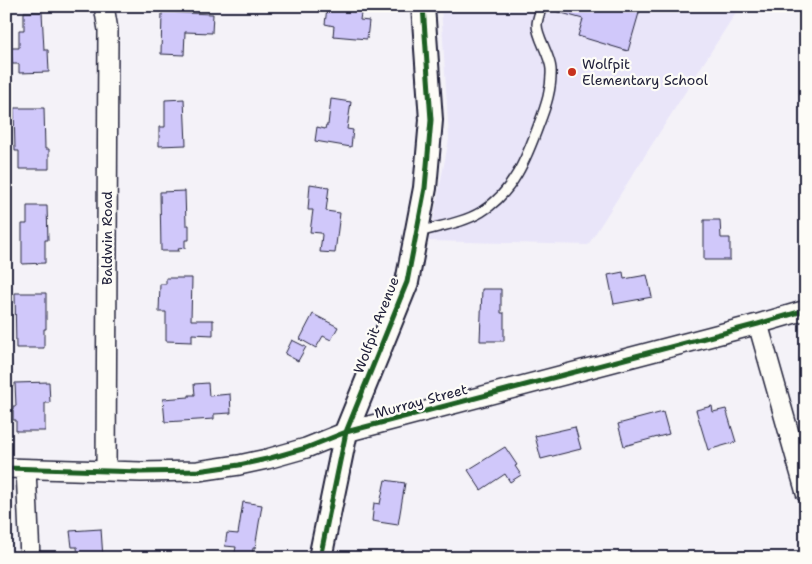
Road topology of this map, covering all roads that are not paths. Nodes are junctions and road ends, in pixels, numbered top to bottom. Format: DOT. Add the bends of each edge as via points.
graph roads {
  1 [pos="104,6"];
  2 [pos="423,6"];
  3 [pos="542,6"];
  4 [pos="416,232"];
  5 [pos="806,310"];
  6 [pos="758,324"];
  7 [pos="346,432"];
  8 [pos="6,468"];
  9 [pos="26,469"];
  10 [pos="106,471"];
  11 [pos="806,493"];
  12 [pos="30,558"];
  13 [pos="320,558"];
  1 -- 10 [label="street, Baldwin Road" via="108,30"];
  2 -- 4 [label="street, Wolfpit Avenue" via="431,120 425,188"];
  3 -- 4 [label="lane" via="537,25 551,66 551,82 547,104 519,172 500,197 481,212"];
  4 -- 7 [label="street, Wolfpit Avenue" via="406,282"];
  5 -- 6 [label="street, Murray Street"];
  6 -- 7 [label="street, Murray Street"];
  6 -- 11 [label="street"];
  7 -- 10 [label="street, Murray Street" via="306,448 239,465 198,471"];
  7 -- 13 [label="street, Wolfpit Avenue"];
  8 -- 9 [label="street, Murray Street"];
  9 -- 10 [label="street, Murray Street"];
  9 -- 12 [label="street"];
}
